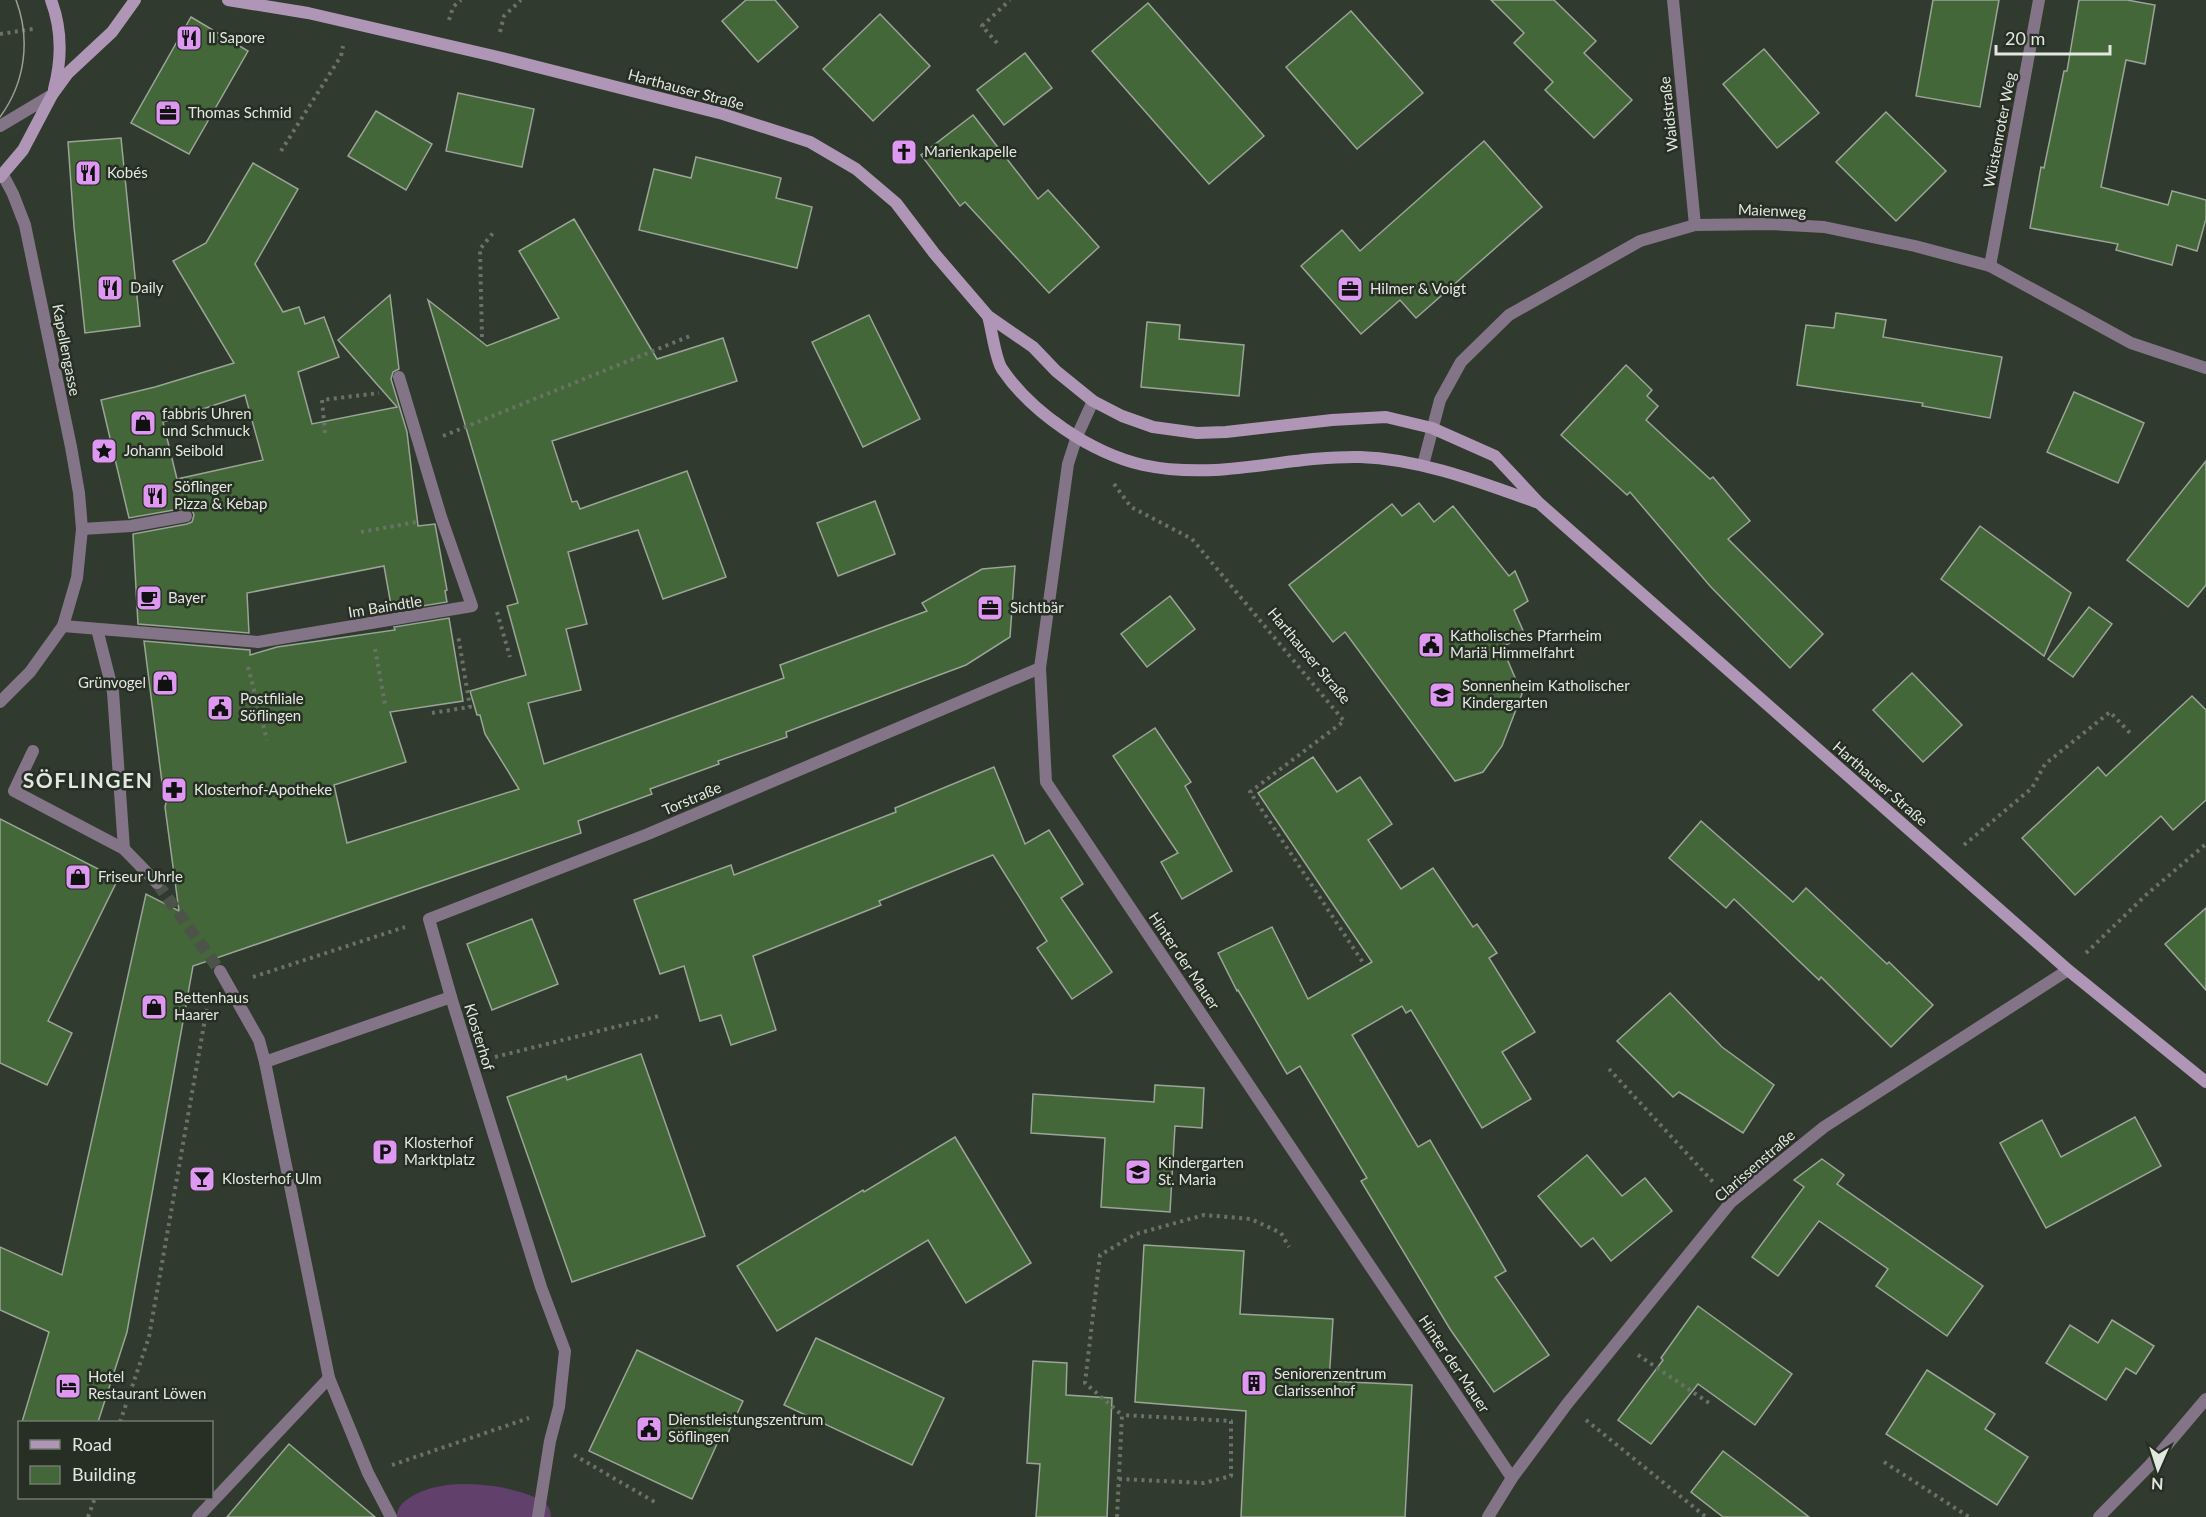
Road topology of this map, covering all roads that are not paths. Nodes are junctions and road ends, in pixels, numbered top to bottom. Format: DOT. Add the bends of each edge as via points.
graph roads {
  1 [pos="51,0"];
  2 [pos="135,0"];
  3 [pos="228,0"];
  4 [pos="291,0"];
  5 [pos="1673,0"];
  6 [pos="2039,0"];
  7 [pos="308,13"];
  8 [pos="52,96"];
  9 [pos="0,126"];
  10 [pos="1,176"];
  11 [pos="1695,225"];
  12 [pos="1990,266"];
  13 [pos="988,316"];
  14 [pos="2206,368"];
  15 [pos="399,377"];
  16 [pos="1093,401"];
  17 [pos="1432,428"];
  18 [pos="1077,436"];
  19 [pos="1423,465"];
  20 [pos="1539,503"];
  21 [pos="186,516"];
  22 [pos="82,529"];
  23 [pos="63,626"];
  24 [pos="97,629"];
  25 [pos="1040,668"];
  26 [pos="0,702"];
  27 [pos="33,751"];
  28 [pos="124,849"];
  29 [pos="157,883"];
  30 [pos="2068,970"];
  31 [pos="220,971"];
  32 [pos="451,997"];
  33 [pos="264,1062"];
  34 [pos="2206,1082"];
  35 [pos="329,1378"];
  36 [pos="2206,1399"];
  37 [pos="1512,1478"];
  38 [pos="198,1517"];
  39 [pos="392,1517"];
  40 [pos="538,1517"];
  41 [pos="1488,1517"];
  42 [pos="2099,1517"];
  1 -- 8 [label="street, Kapellengasse" via="60,47"];
  2 -- 8 [label="street, Kapellengasse" via="112,32 68,73"];
  3 -- 7 [label="street, Harthauser Straße"];
  4 -- 7 [label="street, Harthauser Straße"];
  5 -- 11 [label="street, Waidstraße"];
  6 -- 12 [label="street, Wüstenroter Weg"];
  7 -- 13 [label="street, Harthauser Straße" via="723,114 810,142 856,169 896,203"];
  8 -- 9 [label="street"];
  8 -- 10 [label="street, Kapellengasse" via="22,150"];
  10 -- 22 [label="street, Kapellengasse" via="25,225 71,447"];
  11 -- 12 [label="street, Maienweg" via="1824,227"];
  11 -- 17 [label="street, Maienweg" via="1640,241 1509,315 1461,362 1440,400"];
  12 -- 14 [label="street, Maienweg" via="2131,343"];
  13 -- 16 [label="street, Harthauser Straße" via="1033,346"];
  13 -- 18 [label="street, Harthauser Straße" via="1001,367 1039,411"];
  15 -- 24 [label="street, Im Baindtle" via="472,606 258,642"];
  16 -- 17 [label="street, Harthauser Straße" via="1153,427 1197,433 1386,417"];
  16 -- 18 [label="street, Hinter der Mauer"];
  17 -- 19 [label="street, Maienweg"];
  17 -- 20 [label="street, Harthauser Straße" via="1495,456"];
  18 -- 19 [label="street, Harthauser Straße" via="1142,465 1178,470 1361,457"];
  18 -- 25 [label="street, Hinter der Mauer" via="1068,464"];
  19 -- 20 [label="street, Harthauser Straße"];
  20 -- 30 [label="street, Harthauser Straße"];
  21 -- 22 [label="street" via="131,526"];
  22 -- 23 [label="street, Kapellengasse" via="77,578"];
  23 -- 24 [label="street, Im Baindtle"];
  23 -- 26 [label="street, Kapellengasse" via="30,672"];
  24 -- 28 [label="street" via="113,692"];
  25 -- 32 [label="street, Torstraße" via="648,834 429,919"];
  25 -- 37 [label="street, Hinter der Mauer" via="1046,782"];
  27 -- 28 [label="street" via="14,791"];
  28 -- 29 [label="street"];
  30 -- 34 [label="street, Harthauser Straße"];
  30 -- 37 [label="street, Clarissenstraße" via="1824,1127 1731,1202"];
  31 -- 33 [label="street" via="259,1040"];
  32 -- 33 [label="street, Klosterhof"];
  32 -- 40 [label="street, Klosterhof" via="541,1287 565,1351 559,1407"];
  33 -- 35 [label="street"];
  35 -- 38 [label="street"];
  35 -- 39 [label="street" via="368,1473"];
  36 -- 42 [label="street"];
  37 -- 41 [label="street, Clarissenstraße"];
}
